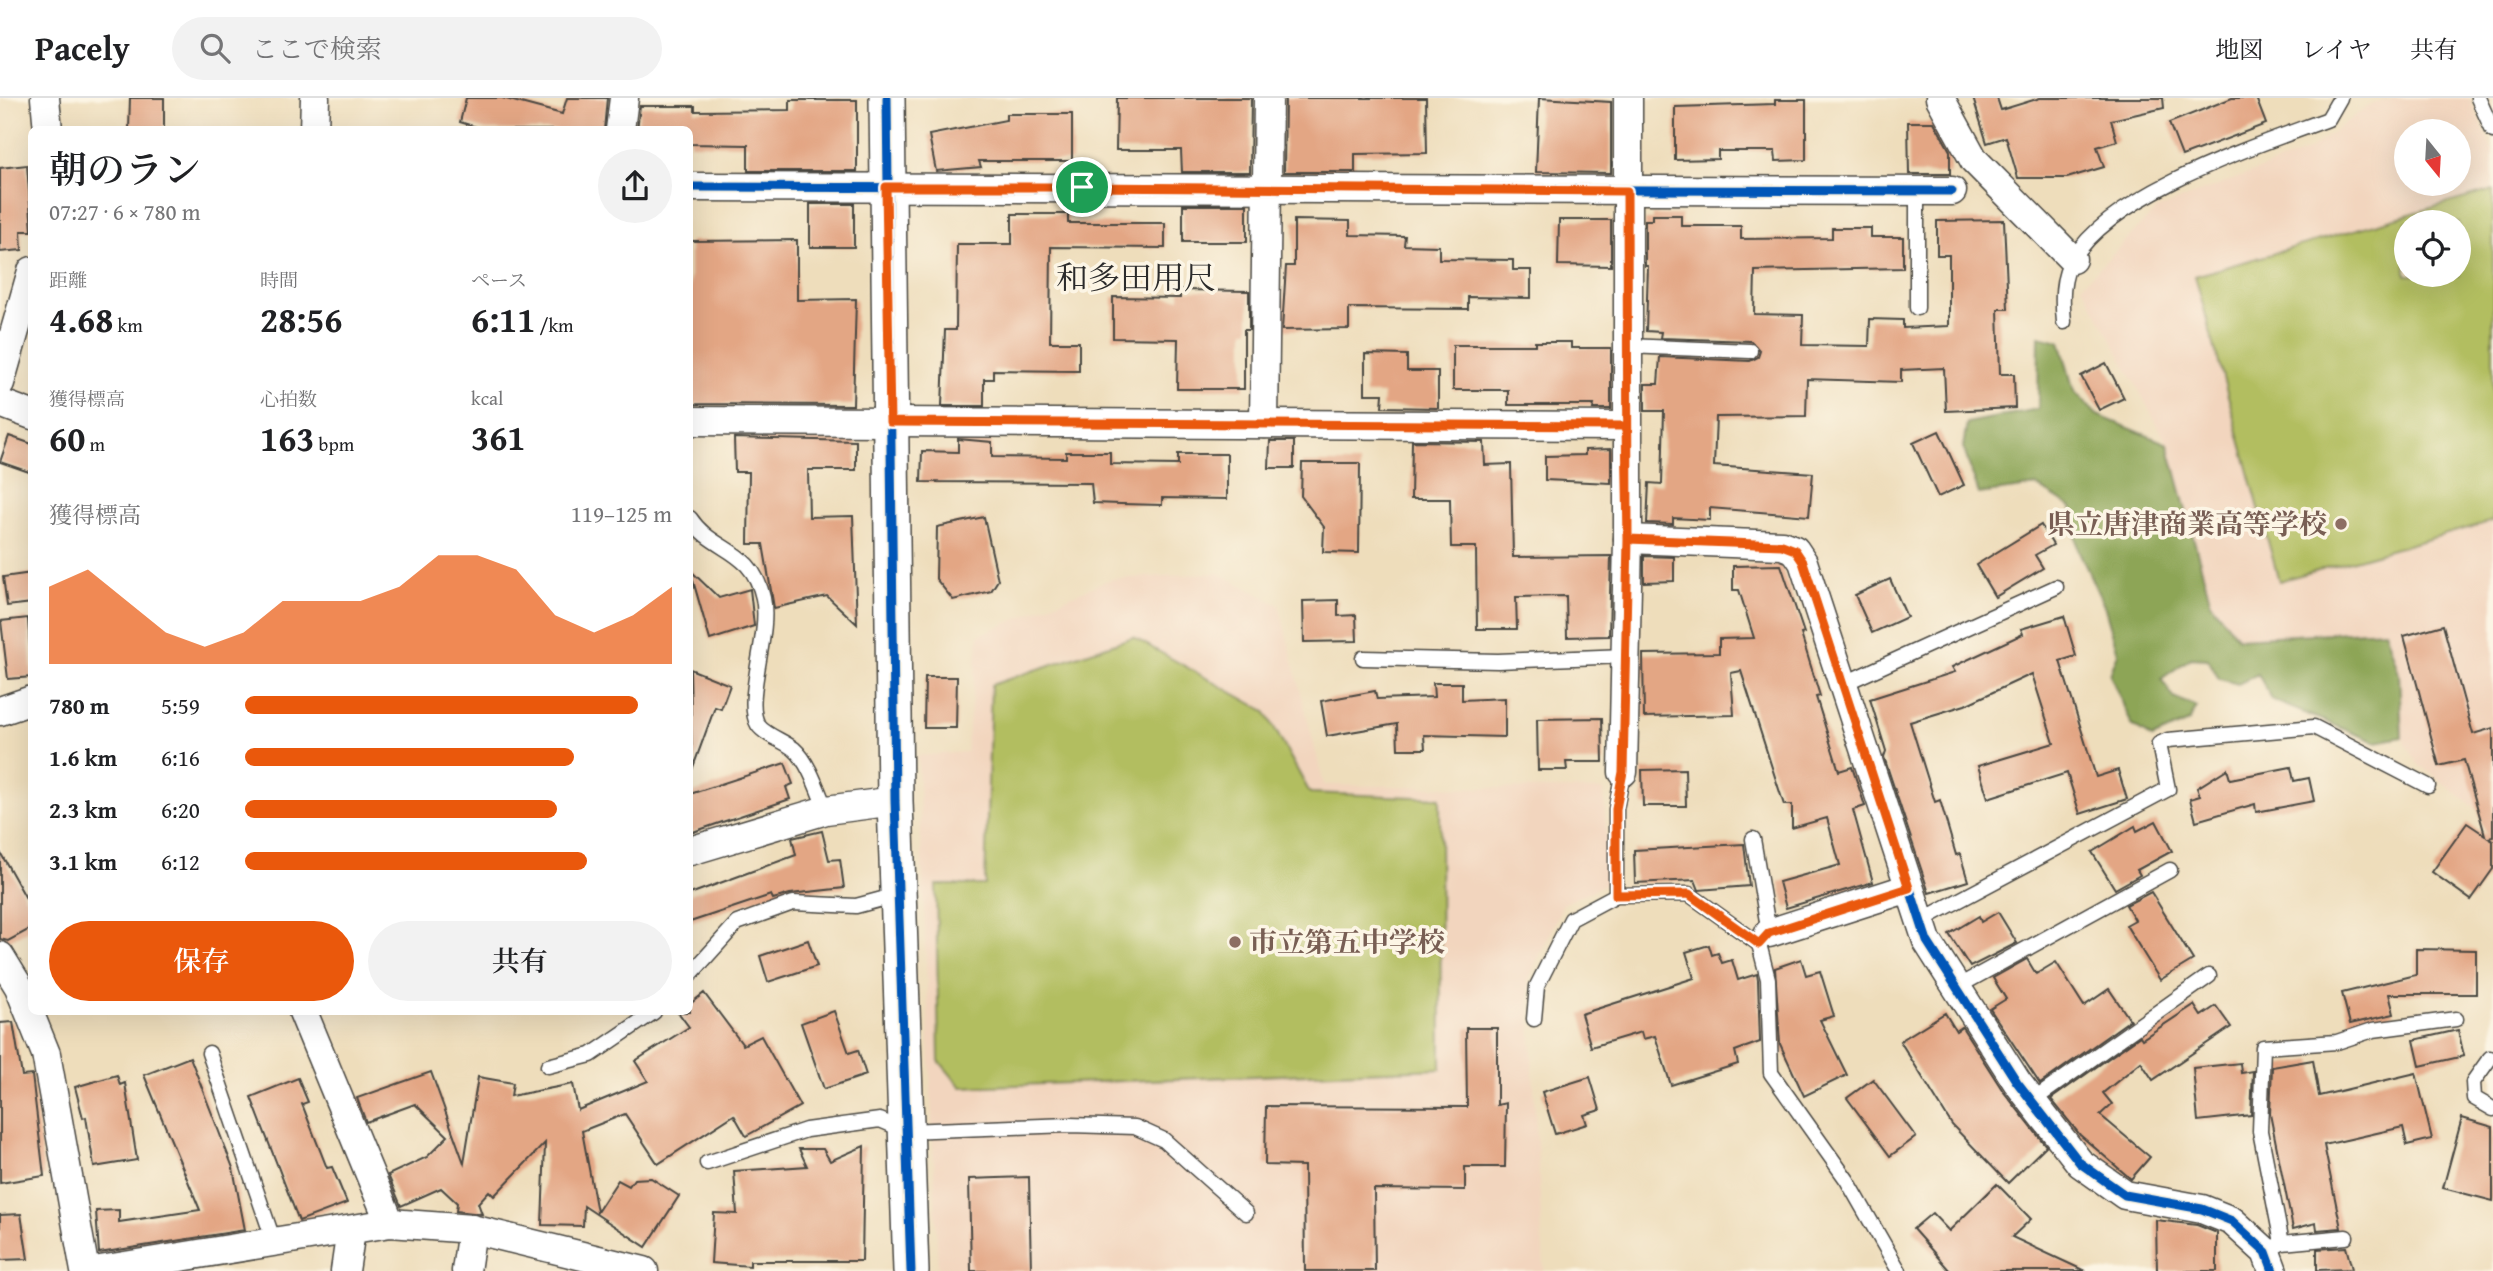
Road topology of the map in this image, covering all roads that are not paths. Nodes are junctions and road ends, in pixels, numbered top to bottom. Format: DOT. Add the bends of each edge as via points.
graph roads {
  1 [pos="45,98"];
  2 [pos="315,98"];
  3 [pos="624,98"];
  4 [pos="887,98"];
  5 [pos="1268,98"];
  6 [pos="1628,98"];
  7 [pos="1940,98"];
  8 [pos="2340,98"];
  9 [pos="2478,98"];
  10 [pos="48,126"];
  11 [pos="314,126"];
  12 [pos="620,126"];
  13 [pos="2493,131"];
  14 [pos="693,187"];
  15 [pos="886,187"];
  16 [pos="1267,187"];
  17 [pos="1627,191"];
  18 [pos="1917,191"];
  19 [pos="1952,191"];
  20 [pos="2072,259"];
  21 [pos="28,285"];
  22 [pos="1917,308"];
  23 [pos="2064,322"];
  24 [pos="1627,345"];
  25 [pos="1749,351"];
  26 [pos="0,383"];
  27 [pos="0,403"];
  28 [pos="28,414"];
  29 [pos="693,421"];
  30 [pos="890,422"];
  31 [pos="1264,424"];
  32 [pos="1626,426"];
  33 [pos="693,521"];
  34 [pos="1628,539"];
  35 [pos="2056,587"];
  36 [pos="1626,656"];
  37 [pos="1363,658"];
  38 [pos="1843,684"];
  39 [pos="28,701"];
  40 [pos="0,711"];
  41 [pos="1623,772"];
  42 [pos="2428,786"];
  43 [pos="895,801"];
  44 [pos="826,810"];
  45 [pos="1753,839"];
  46 [pos="693,850"];
  47 [pos="2170,870"];
  48 [pos="1909,888"];
  49 [pos="898,894"];
  50 [pos="1616,895"];
  51 [pos="1920,921"];
  52 [pos="1764,938"];
  53 [pos="0,956"];
  54 [pos="693,972"];
  55 [pos="2209,976"];
  56 [pos="1955,988"];
  57 [pos="28,1009"];
  58 [pos="30,1015"];
  59 [pos="304,1015"];
  60 [pos="650,1015"];
  61 [pos="1534,1019"];
  62 [pos="2456,1019"];
  63 [pos="209,1053"];
  64 [pos="2490,1058"];
  65 [pos="548,1066"];
  66 [pos="2032,1101"];
  67 [pos="2493,1109"];
  68 [pos="906,1131"];
  69 [pos="707,1163"];
  70 [pos="1246,1213"];
  71 [pos="390,1223"];
  72 [pos="472,1229"];
  73 [pos="351,1230"];
  74 [pos="2346,1237"];
  75 [pos="274,1242"];
  76 [pos="2274,1255"];
  77 [pos="85,1271"];
  78 [pos="94,1271"];
  79 [pos="345,1271"];
  80 [pos="466,1271"];
  81 [pos="644,1271"];
  82 [pos="911,1271"];
  83 [pos="1899,1271"];
  1 -- 10 [label="street"];
  2 -- 11 [label="street"];
  3 -- 12 [label="street"];
  4 -- 15 [label="street"];
  5 -- 16 [label="street"];
  6 -- 17 [label="street"];
  7 -- 20 [label="street" via="1973,160"];
  8 -- 20 [label="lane" via="2328,119 2144,195 2107,219"];
  9 -- 13 [label="lane"];
  14 -- 15 [label="street"];
  15 -- 16 [label="street"];
  15 -- 30 [label="street"];
  16 -- 17 [label="street"];
  16 -- 31 [label="street"];
  17 -- 18 [label="street"];
  17 -- 24 [label="street"];
  18 -- 19 [label="street"];
  18 -- 22 [label="lane"];
  20 -- 23 [label="lane" via="2062,300"];
  21 -- 26 [label="street"];
  24 -- 25 [label="lane"];
  24 -- 32 [label="street"];
  27 -- 28 [label="street"];
  29 -- 30 [label="street"];
  30 -- 31 [label="street"];
  30 -- 43 [label="street"];
  31 -- 32 [label="street"];
  32 -- 34 [label="street"];
  33 -- 44 [label="lane" via="722,547 747,561 763,598 763,650 751,704 759,727 796,750"];
  34 -- 36 [label="street"];
  34 -- 38 [label="street" via="1782,545 1795,550"];
  35 -- 38 [label="lane"];
  36 -- 37 [label="lane" via="1498,662"];
  36 -- 41 [label="street"];
  38 -- 48 [label="street"];
  39 -- 40 [label="street"];
  41 -- 50 [label="lane" via="1616,809"];
  42 -- 51 [label="lane" via="2314,727 2168,740 2159,744 2168,789"];
  43 -- 44 [label="street"];
  43 -- 49 [label="street"];
  44 -- 46 [label="street"];
  45 -- 52 [label="lane"];
  47 -- 56 [label="lane"];
  48 -- 51 [label="street"];
  48 -- 52 [label="street"];
  49 -- 54 [label="lane" via="856,906 793,903 737,923"];
  49 -- 68 [label="street"];
  50 -- 52 [label="lane" via="1689,894"];
  50 -- 61 [label="lane" via="1571,919 1538,986"];
  51 -- 56 [label="street"];
  52 -- 83 [label="lane" via="1771,1073 1847,1180"];
  53 -- 57 [label="street"];
  55 -- 66 [label="lane"];
  56 -- 66 [label="street"];
  58 -- 77 [label="street" via="46,1054"];
  59 -- 71 [label="street"];
  60 -- 65 [label="lane" via="591,1055"];
  62 -- 76 [label="lane" via="2373,1030 2337,1042 2263,1047 2260,1131"];
  63 -- 75 [label="lane"];
  64 -- 67 [label="lane" via="2473,1082 2474,1098"];
  66 -- 76 [label="street" via="2080,1164 2125,1195 2202,1209 2232,1220"];
  68 -- 69 [label="lane" via="880,1120 806,1130"];
  68 -- 70 [label="lane" via="1135,1127 1164,1140"];
  68 -- 82 [label="street"];
  71 -- 72 [label="street"];
  71 -- 73 [label="street"];
  72 -- 80 [label="street"];
  72 -- 81 [label="street"];
  73 -- 75 [label="street"];
  73 -- 79 [label="street"];
  74 -- 76 [label="lane"];
  75 -- 78 [label="street"];
}
